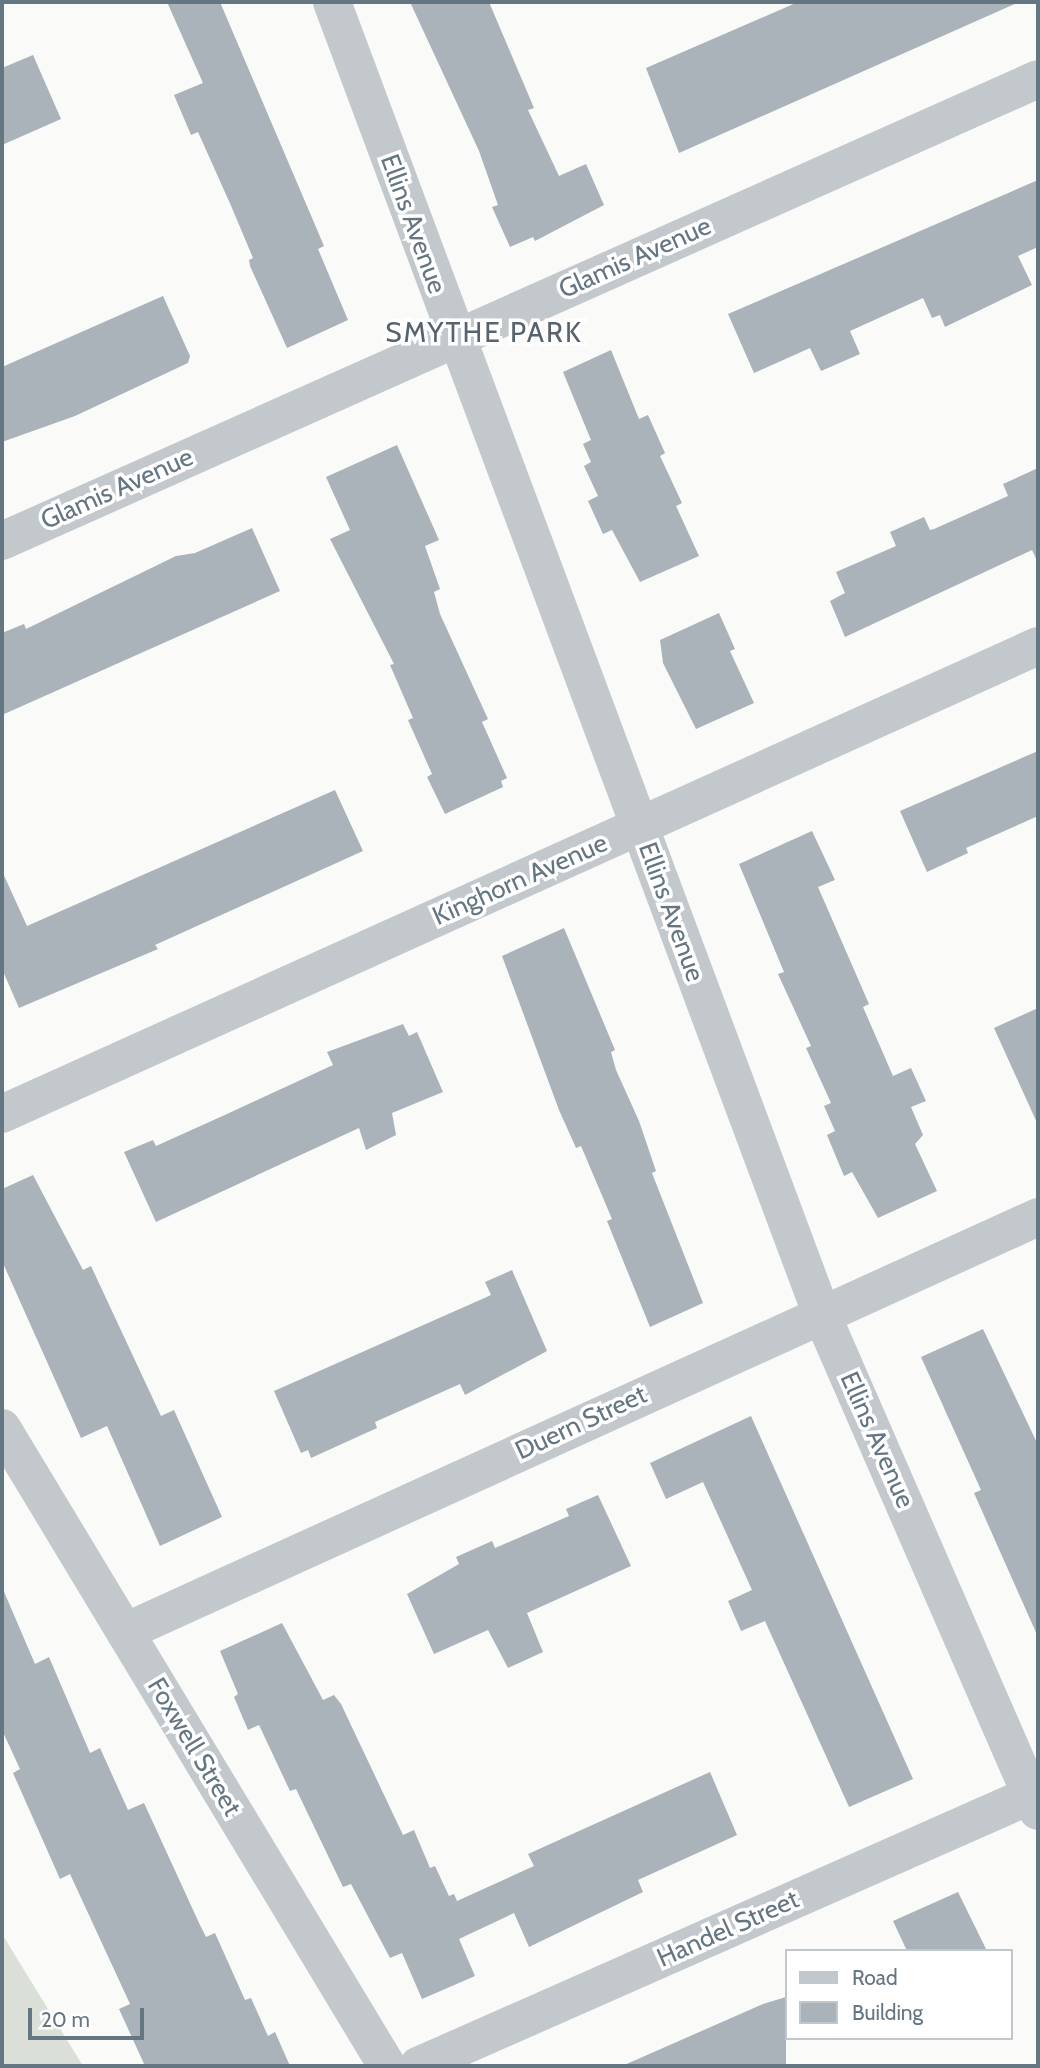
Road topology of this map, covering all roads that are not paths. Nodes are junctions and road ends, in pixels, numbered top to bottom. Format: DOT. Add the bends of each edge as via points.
graph roads {
  1 [pos="332,2"];
  2 [pos="1038,79"];
  3 [pos="454,337"];
  4 [pos="2,541"];
  5 [pos="1038,646"];
  6 [pos="640,827"];
  7 [pos="2,1114"];
  8 [pos="1038,1217"];
  9 [pos="821,1313"];
  10 [pos="2,1428"];
  11 [pos="125,1632"];
  12 [pos="1036,1800"];
  13 [pos="387,2066"];
  14 [pos="418,2066"];
  1 -- 3 [label="street, Ellins Avenue"];
  2 -- 3 [label="street, Glamis Avenue"];
  3 -- 4 [label="street, Glamis Avenue"];
  3 -- 6 [label="street, Ellins Avenue"];
  5 -- 6 [label="street, Kinghorn Avenue"];
  6 -- 7 [label="street, Kinghorn Avenue"];
  6 -- 9 [label="street, Ellins Avenue"];
  8 -- 9 [label="street, Duern Street"];
  9 -- 11 [label="street, Duern Street"];
  9 -- 12 [label="street, Ellins Avenue"];
  10 -- 11 [label="street, Foxwell Street"];
  11 -- 13 [label="street, Foxwell Street"];
  12 -- 14 [label="street, Handel Street"];
}
